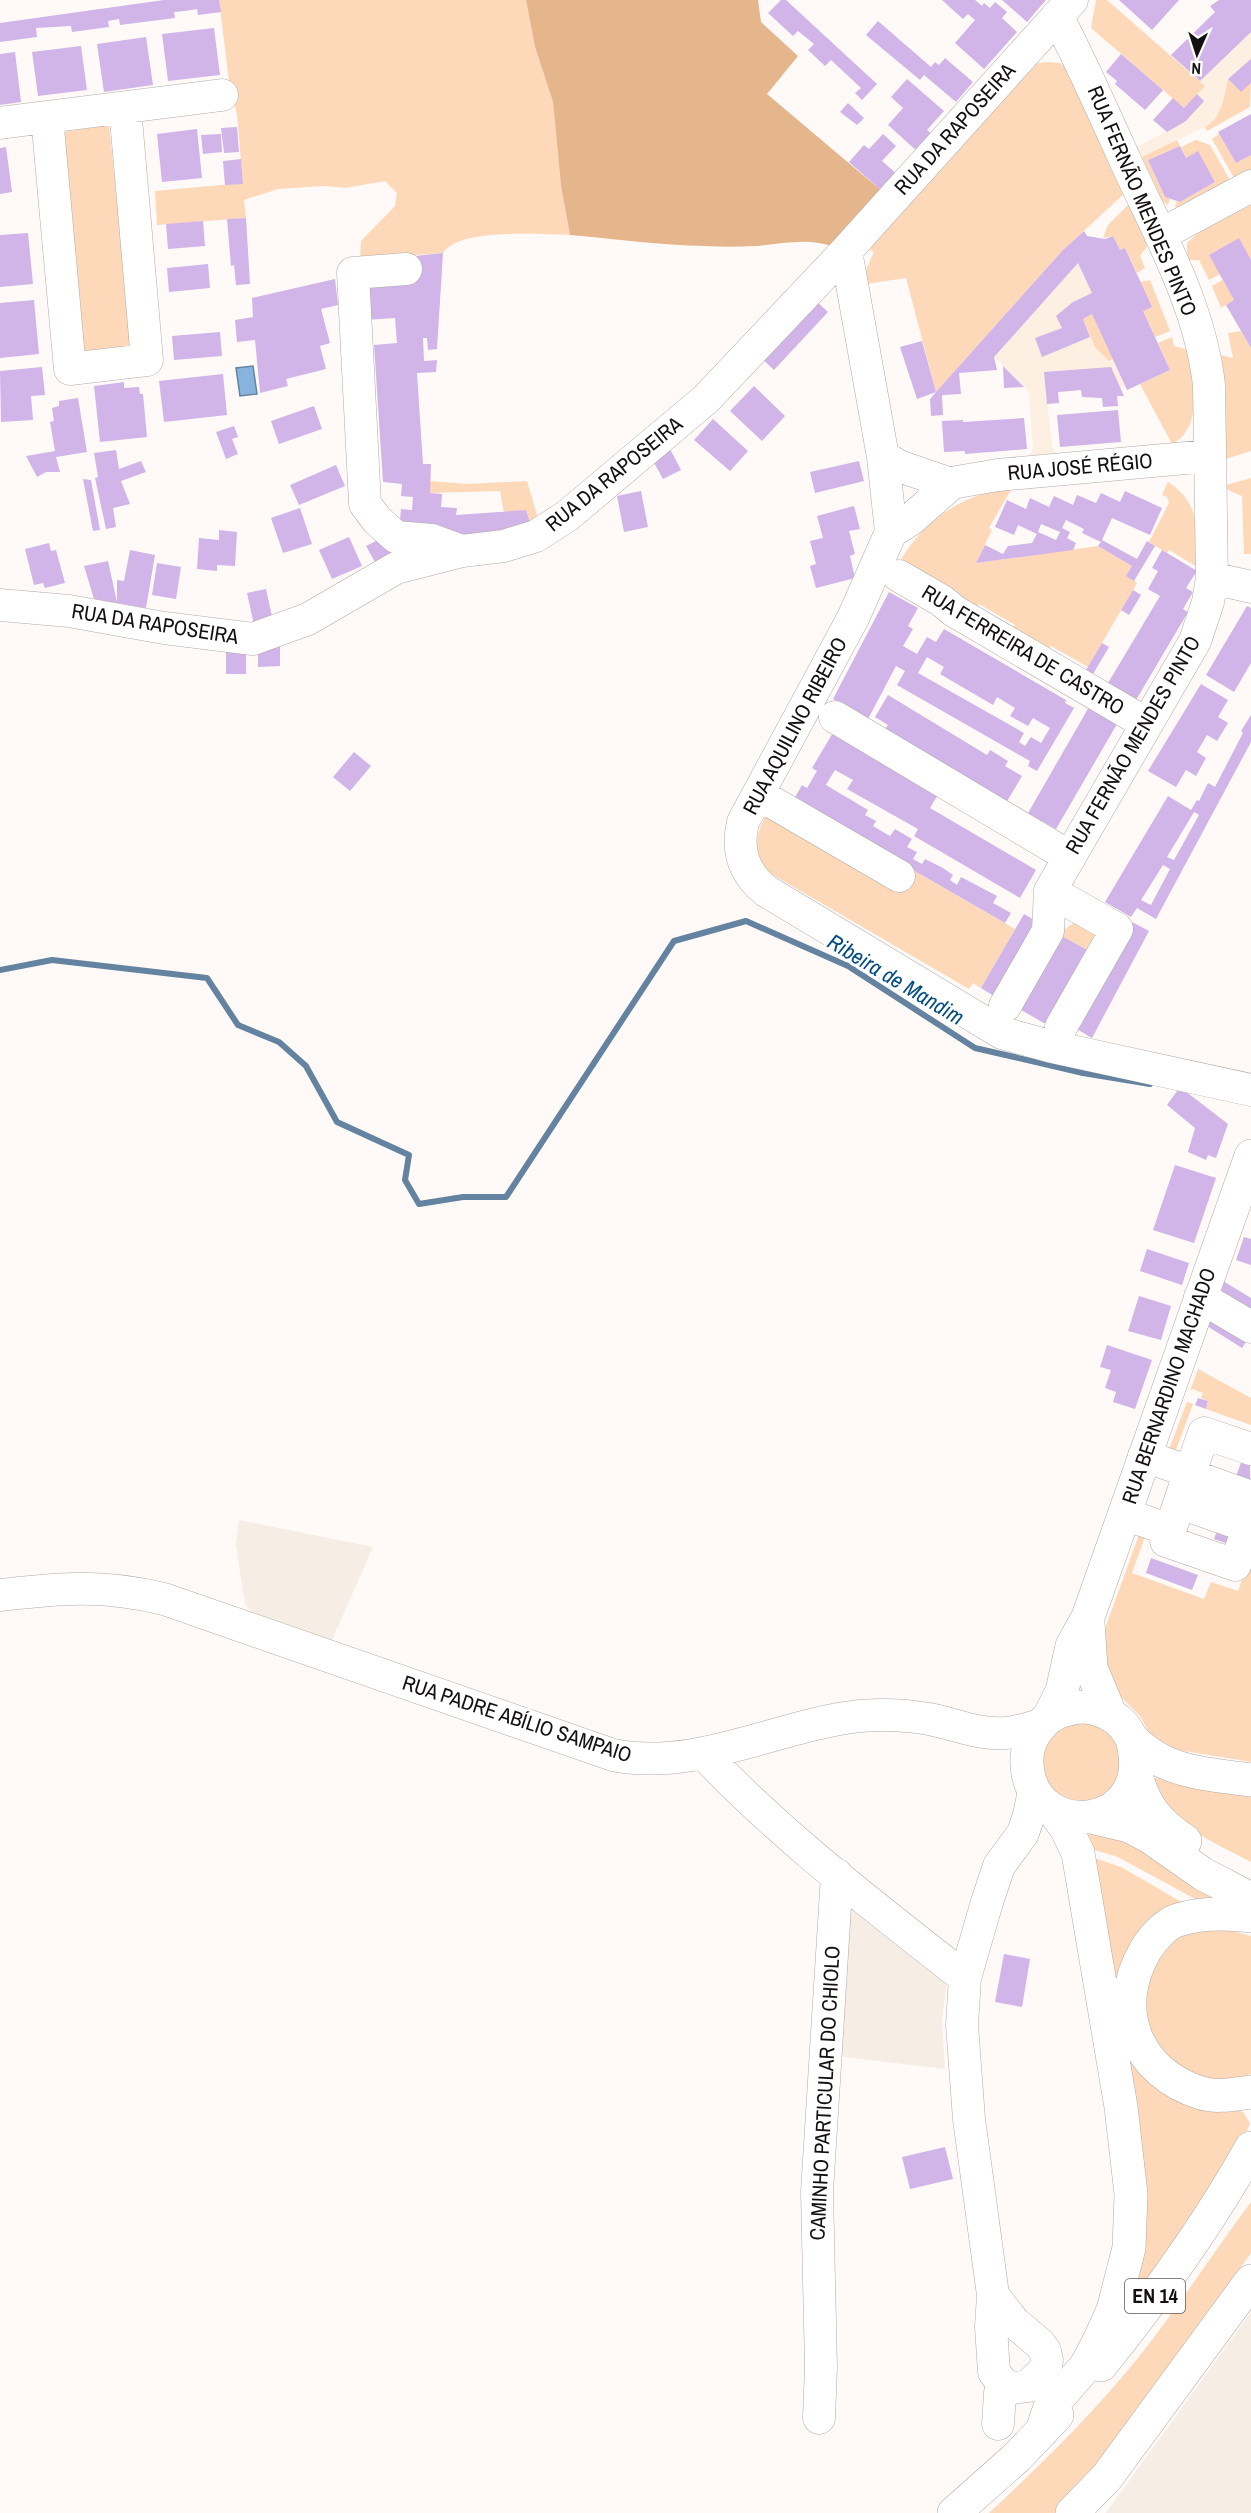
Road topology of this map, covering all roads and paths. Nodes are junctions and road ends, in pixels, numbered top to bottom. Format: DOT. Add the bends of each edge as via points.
graph roads {
  1 [pos="1064,8"];
  2 [pos="222,95"];
  3 [pos="125,108"];
  4 [pos="47,117"];
  5 [pos="0,123"];
  6 [pos="1251,186"];
  7 [pos="1160,235"];
  8 [pos="846,251"];
  9 [pos="406,269"];
  10 [pos="1208,456"];
  11 [pos="883,457"];
  12 [pos="951,484"];
  13 [pos="891,532"];
  14 [pos="462,551"];
  15 [pos="899,576"];
  16 [pos="1212,578"];
  17 [pos="1251,587"];
  18 [pos="0,605"];
  19 [pos="835,717"];
  20 [pos="1147,724"];
  21 [pos="758,794"];
  22 [pos="1070,857"];
  23 [pos="899,876"];
  24 [pos="1050,891"];
  25 [pos="1083,909"];
  26 [pos="1048,931"];
  27 [pos="1005,1006"];
  28 [pos="1062,1027"];
  29 [pos="1251,1090"];
  30 [pos="1251,1156"];
  31 [pos="1200,1297"];
  32 [pos="1251,1327"];
  33 [pos="1248,1448"];
  34 [pos="1144,1456"];
  35 [pos="1251,1480"];
  36 [pos="1185,1487"];
  37 [pos="1251,1497"];
  38 [pos="1124,1514"];
  39 [pos="1249,1526"];
  40 [pos="0,1595"];
  41 [pos="1088,1617"];
  42 [pos="1110,1714"];
  43 [pos="1045,1721"];
  44 [pos="976,1732"];
  45 [pos="1132,1739"];
  46 [pos="703,1753"];
  47 [pos="1136,1775"];
  48 [pos="1251,1780"];
  49 [pos="1038,1792"];
  50 [pos="1091,1817"];
  51 [pos="837,1875"];
  52 [pos="1251,1880"];
  53 [pos="1251,1899"];
  54 [pos="1251,1916"];
  55 [pos="966,1978"];
  56 [pos="1251,2091"];
  57 [pos="1251,2148"];
  58 [pos="1251,2180"];
  59 [pos="1251,2281"];
  60 [pos="993,2295"];
  61 [pos="1003,2384"];
  62 [pos="819,2418"];
  63 [pos="998,2424"];
  64 [pos="1050,2431"];
  65 [pos="1107,2477"];
  66 [pos="954,2513"];
  67 [pos="970,2513"];
  68 [pos="1072,2513"];
  69 [pos="1092,2513"];
  1 -- 7 [label="street, RUA FERNÃO MENDES PINTO" via="1081,63"];
  1 -- 8 [label="street, RUA DA RAPOSEIRA"];
  2 -- 3 [label="street"];
  3 -- 4 [label="street"];
  3 -- 4 [label="street" via="147,360 70,369"];
  4 -- 5 [label="street"];
  6 -- 7 [label="street"];
  7 -- 10 [label="street, RUA FERNÃO MENDES PINTO" via="1190,305 1206,364"];
  8 -- 11 [label="street, RUA AQUILINO RIBEIRO"];
  8 -- 14 [label="street, RUA DA RAPOSEIRA" via="706,399 567,516 536,536 504,546"];
  9 -- 14 [label="street" via="353,273 365,504 396,537 432,540"];
  10 -- 12 [label="street, RUA JOSÉ RÉGIO" via="998,475"];
  10 -- 16 [label="street, RUA FERNÃO MENDES PINTO"];
  11 -- 12 [label="street, RUA JOSÉ RÉGIO"];
  11 -- 13 [label="street, RUA AQUILINO RIBEIRO"];
  12 -- 13 [label="street"];
  13 -- 21 [label="street, RUA AQUILINO RIBEIRO" via="853,618"];
  14 -- 18 [label="street, RUA DA RAPOSEIRA" via="396,568 308,619 253,639 69,611"];
  15 -- 20 [label="street, RUA FERREIRA DE CASTRO"];
  16 -- 17 [label="street"];
  16 -- 20 [label="street, RUA FERNÃO MENDES PINTO" via="1195,641"];
  19 -- 22 [label="street"];
  20 -- 22 [label="street, RUA FERNÃO MENDES PINTO"];
  21 -- 23 [label="street"];
  21 -- 29 [label="street, RUA AQUILINO RIBEIRO" via="743,822 740,847 745,867 758,884 992,1027 1053,1047"];
  22 -- 24 [label="street, RUA FERNÃO MENDES PINTO"];
  24 -- 25 [label="street"];
  24 -- 26 [label="street, RUA FERNÃO MENDES PINTO"];
  25 -- 26 [label="street, RUA FERNÃO MENDES PINTO"];
  25 -- 28 [label="street" via="1117,928"];
  26 -- 27 [label="street, RUA FERNÃO MENDES PINTO"];
  30 -- 31 [label="main road, RUA BERNARDINO MACHADO"];
  31 -- 32 [label="street"];
  31 -- 34 [label="main road, RUA BERNARDINO MACHADO"];
  33 -- 36 [label="street" via="1204,1433"];
  34 -- 36 [label="street"];
  34 -- 38 [label="main road, RUA BERNARDINO MACHADO"];
  35 -- 36 [label="street"];
  36 -- 37 [label="street"];
  36 -- 38 [label="street"];
  36 -- 39 [label="street"];
  38 -- 41 [label="main road, RUA BERNARDINO MACHADO"];
  40 -- 46 [label="street, RUA PADRE ABÍLIO SAMPAIO" via="70,1587 136,1592 613,1755 661,1759"];
  41 -- 42 [label="main road, RUA BERNARDINO MACHADO" via="1091,1668"];
  41 -- 43 [label="main road, RUA BERNARDINO MACHADO" via="1072,1646 1062,1691"];
  42 -- 43 [label="main road" via="1079,1707 1063,1710"];
  42 -- 45 [label="main road"];
  43 -- 44 [label="street" via="1005,1733"];
  43 -- 49 [label="main road" via="1031,1740 1026,1757"];
  44 -- 46 [label="street, RUA PADRE ABÍLIO SAMPAIO" via="929,1719 860,1716"];
  44 -- 49 [label="street" via="1008,1755"];
  45 -- 47 [label="main road" via="1137,1756"];
  45 -- 48 [label="main road" via="1164,1762"];
  46 -- 51 [label="street" via="746,1799"];
  47 -- 50 [label="main road" via="1125,1798"];
  47 -- 52 [label="main road" via="1152,1814 1162,1824"];
  49 -- 50 [label="main road" via="1065,1815"];
  49 -- 55 [label="street" via="1023,1833 999,1866"];
  49 -- 64 [label="main road" via="1066,1828 1078,1853 1121,2107 1131,2194 1129,2248 1113,2310 1086,2366 1050,2407"];
  50 -- 53 [label="main road" via="1140,1832 1203,1874"];
  51 -- 55 [label="street"];
  51 -- 62 [label="street, CAMINHO PARTICULAR DO CHIOLO" via="817,2192"];
  54 -- 56 [label="main road" via="1212,1913 1176,1920 1152,1939 1139,1962 1130,2002 1138,2046 1173,2080 1202,2094 1227,2096"];
  55 -- 60 [label="street" via="966,2090"];
  57 -- 64 [label="main road, EN 14" via="1148,2307"];
  58 -- 64 [label="main road, EN 14" via="1171,2297"];
  59 -- 65 [label="main road"];
  60 -- 61 [label="street" via="994,2372"];
  60 -- 61 [label="street" via="1014,2322 1041,2344 1047,2360 1045,2370 1028,2386 1014,2388"];
  61 -- 63 [label="street"];
  64 -- 66 [label="main road, EN 14"];
  64 -- 67 [label="main road, EN 14" via="1030,2459"];
  65 -- 68 [label="main road"];
  65 -- 69 [label="main road"];
}
